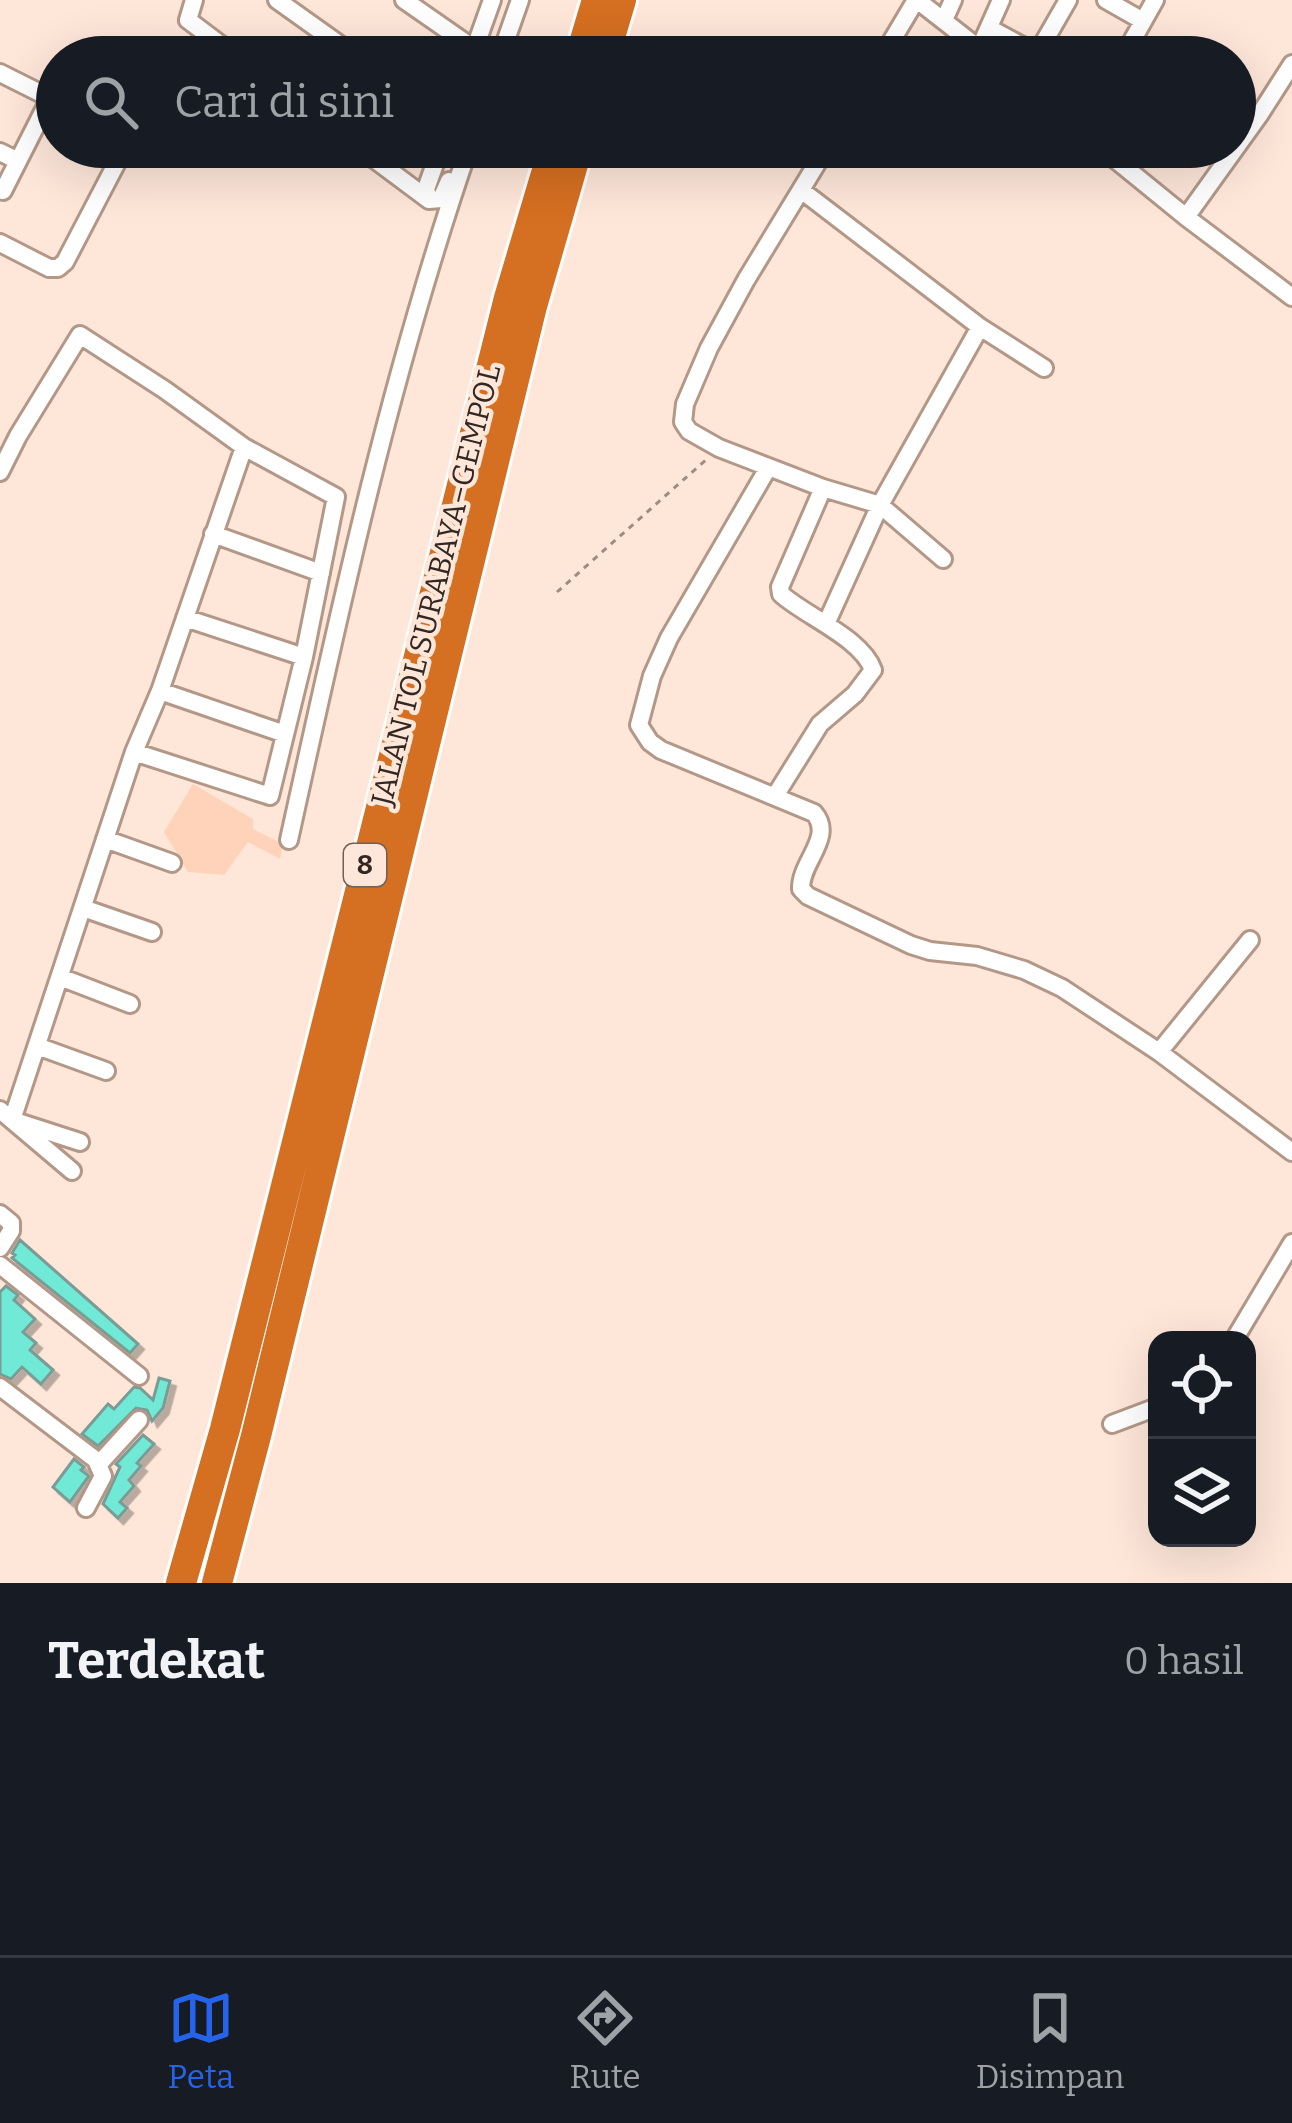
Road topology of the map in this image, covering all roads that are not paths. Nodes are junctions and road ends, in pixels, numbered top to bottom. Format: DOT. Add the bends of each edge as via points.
graph roads {
  1 [pos="194,0"];
  2 [pos="277,0"];
  3 [pos="404,0"];
  4 [pos="492,0"];
  5 [pos="510,0"];
  6 [pos="520,0"];
  7 [pos="597,0"];
  8 [pos="621,0"];
  9 [pos="917,0"];
  10 [pos="953,0"];
  11 [pos="1001,0"];
  12 [pos="1068,0"];
  13 [pos="1106,0"];
  14 [pos="1155,0"];
  15 [pos="944,20"];
  16 [pos="1143,21"];
  17 [pos="988,28"];
  18 [pos="209,36"];
  19 [pos="328,36"];
  20 [pos="454,36"];
  21 [pos="485,36"];
  22 [pos="491,36"];
  23 [pos="507,36"];
  24 [pos="586,36"];
  25 [pos="610,36"];
  26 [pos="895,36"];
  27 [pos="964,36"];
  28 [pos="987,36"];
  29 [pos="1003,36"];
  30 [pos="1047,36"];
  31 [pos="1135,36"];
  32 [pos="1292,64"];
  33 [pos="0,73"];
  34 [pos="36,91"];
  35 [pos="1256,120"];
  36 [pos="36,126"];
  37 [pos="0,152"];
  38 [pos="18,161"];
  39 [pos="114,168"];
  40 [pos="386,168"];
  41 [pos="434,168"];
  42 [pos="453,168"];
  43 [pos="462,168"];
  44 [pos="548,168"];
  45 [pos="572,168"];
  46 [pos="814,168"];
  47 [pos="1126,168"];
  48 [pos="1221,168"];
  49 [pos="3,190"];
  50 [pos="801,190"];
  51 [pos="429,200"];
  52 [pos="1186,217"];
  53 [pos="0,243"];
  54 [pos="1292,297"];
  55 [pos="980,326"];
  56 [pos="1044,368"];
  57 [pos="244,446"];
  58 [pos="768,468"];
  59 [pos="0,472"];
  60 [pos="823,488"];
  61 [pos="880,505"];
  62 [pos="212,534"];
  63 [pos="943,560"];
  64 [pos="321,573"];
  65 [pos="185,618"];
  66 [pos="826,625"];
  67 [pos="304,656"];
  68 [pos="160,691"];
  69 [pos="285,734"];
  70 [pos="134,752"];
  71 [pos="775,796"];
  72 [pos="105,839"];
  73 [pos="289,841"];
  74 [pos="172,862"];
  75 [pos="82,908"];
  76 [pos="152,932"];
  77 [pos="1250,940"];
  78 [pos="60,977"];
  79 [pos="130,1004"];
  80 [pos="38,1046"];
  81 [pos="1159,1052"];
  82 [pos="106,1071"];
  83 [pos="6,1115"];
  84 [pos="80,1142"];
  85 [pos="1292,1152"];
  86 [pos="72,1171"];
  87 [pos="0,1214"];
  88 [pos="1292,1243"];
  89 [pos="0,1247"];
  90 [pos="0,1265"];
  91 [pos="1239,1331"];
  92 [pos="139,1376"];
  93 [pos="0,1387"];
  94 [pos="1148,1410"];
  95 [pos="139,1420"];
  96 [pos="1112,1424"];
  97 [pos="98,1465"];
  98 [pos="86,1508"];
  99 [pos="181,1583"];
  100 [pos="217,1583"];
  1 -- 18 [label="street" via="188,20"];
  2 -- 19 [label="street"];
  3 -- 20 [label="street"];
  4 -- 21 [label="street"];
  5 -- 22 [label="street"];
  6 -- 23 [label="street"];
  7 -- 24 [label="highway"];
  8 -- 25 [label="highway"];
  9 -- 15 [label="street"];
  9 -- 26 [label="street"];
  10 -- 15 [label="street"];
  11 -- 17 [label="street"];
  12 -- 30 [label="street"];
  13 -- 16 [label="street"];
  14 -- 16 [label="street"];
  15 -- 27 [label="street"];
  16 -- 31 [label="street"];
  17 -- 28 [label="street"];
  17 -- 29 [label="street"];
  32 -- 35 [label="street"];
  33 -- 34 [label="street"];
  36 -- 38 [label="street"];
  37 -- 38 [label="street"];
  38 -- 49 [label="street"];
  39 -- 53 [label="street" via="58,268"];
  40 -- 51 [label="street"];
  41 -- 51 [label="street"];
  42 -- 51 [label="street" via="443,196"];
  43 -- 73 [label="street" via="379,447"];
  44 -- 99 [label="highway, JALAN TOL SURABAYA–GEMPOL / 8"];
  45 -- 100 [label="highway, JALAN TOL SURABAYA–GEMPOL / 8"];
  46 -- 50 [label="street"];
  47 -- 52 [label="street"];
  48 -- 52 [label="street"];
  50 -- 55 [label="street"];
  50 -- 58 [label="street" via="685,404 689,431"];
  52 -- 54 [label="street"];
  55 -- 56 [label="street"];
  55 -- 61 [label="street"];
  57 -- 59 [label="street" via="80,334"];
  57 -- 62 [label="street"];
  57 -- 64 [label="street" via="336,497"];
  58 -- 60 [label="street"];
  58 -- 71 [label="street" via="669,638 639,725 661,750"];
  60 -- 61 [label="street"];
  60 -- 66 [label="street" via="780,590"];
  61 -- 63 [label="street"];
  61 -- 66 [label="street"];
  62 -- 64 [label="street"];
  62 -- 65 [label="street"];
  64 -- 67 [label="street"];
  65 -- 67 [label="street"];
  65 -- 68 [label="street"];
  66 -- 71 [label="street" via="873,670 820,724"];
  67 -- 69 [label="street"];
  68 -- 69 [label="street"];
  68 -- 70 [label="street"];
  69 -- 70 [label="street" via="270,796"];
  70 -- 72 [label="street"];
  71 -- 81 [label="street" via="823,825 801,875 808,896 911,945 1024,970"];
  72 -- 74 [label="street"];
  72 -- 75 [label="street"];
  75 -- 76 [label="street"];
  75 -- 78 [label="street"];
  77 -- 81 [label="street"];
  78 -- 79 [label="street"];
  78 -- 80 [label="street"];
  80 -- 82 [label="street"];
  80 -- 83 [label="street"];
  81 -- 85 [label="street"];
  83 -- 84 [label="street"];
  83 -- 86 [label="street"];
  87 -- 89 [label="street" via="11,1232"];
  88 -- 91 [label="street"];
  90 -- 92 [label="street"];
  93 -- 97 [label="street"];
  94 -- 96 [label="street"];
  95 -- 97 [label="street"];
  97 -- 98 [label="street" via="103,1476"];
}
